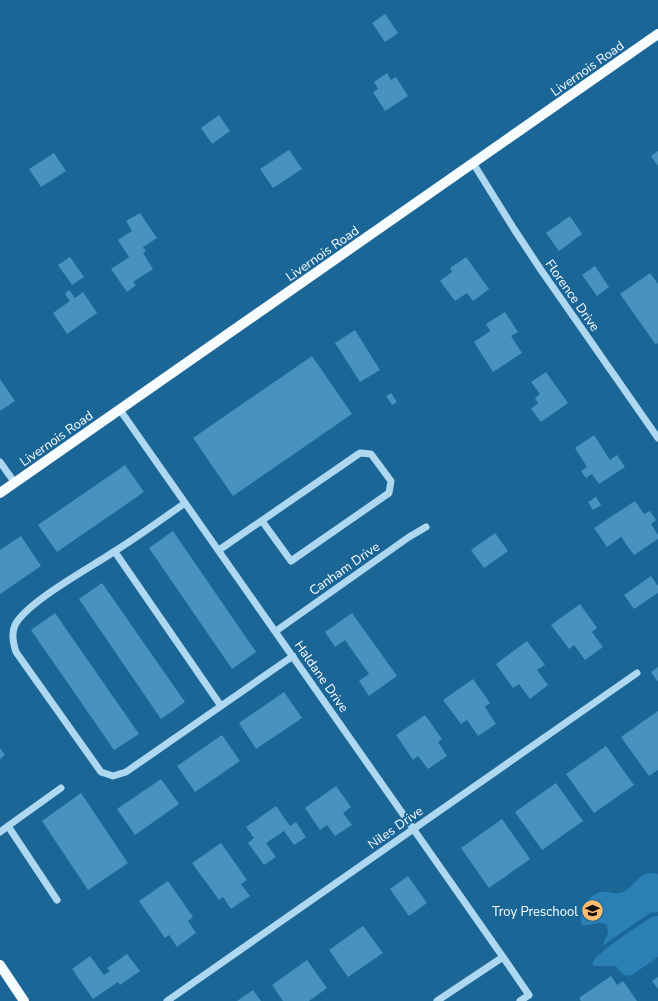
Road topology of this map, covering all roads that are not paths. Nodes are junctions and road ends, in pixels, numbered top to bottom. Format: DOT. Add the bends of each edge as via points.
graph roads {
  1 [pos="658,34"];
  2 [pos="473,163"];
  3 [pos="120,410"];
  4 [pos="658,438"];
  5 [pos="0,462"];
  6 [pos="15,483"];
  7 [pos="0,493"];
  8 [pos="185,503"];
  9 [pos="262,521"];
  10 [pos="426,527"];
  11 [pos="219,550"];
  12 [pos="115,552"];
  13 [pos="276,631"];
  14 [pos="293,656"];
  15 [pos="637,673"];
  16 [pos="221,706"];
  17 [pos="61,788"];
  18 [pos="8,826"];
  19 [pos="413,829"];
  20 [pos="0,832"];
  21 [pos="57,900"];
  22 [pos="503,957"];
  23 [pos="0,965"];
  24 [pos="24,1001"];
  25 [pos="168,1001"];
  26 [pos="437,1001"];
  27 [pos="520,1001"];
  1 -- 2 [label="main road, Livernois Road"];
  2 -- 3 [label="main road, Livernois Road"];
  2 -- 4 [label="street, Florence Drive" via="514,230"];
  3 -- 6 [label="main road, Livernois Road"];
  3 -- 8 [label="street, Haldane Drive"];
  5 -- 6 [label="street"];
  6 -- 7 [label="main road, Livernois Road"];
  8 -- 11 [label="street, Haldane Drive"];
  8 -- 12 [label="street"];
  9 -- 9 [label="street" via="360,452 371,454 391,481 389,493 291,561"];
  9 -- 11 [label="street"];
  10 -- 13 [label="street, Canham Drive"];
  11 -- 13 [label="street, Haldane Drive"];
  12 -- 16 [label="street"];
  12 -- 16 [label="street" via="24,611 14,626 12,640 16,652 101,772 114,776 126,772"];
  13 -- 14 [label="street, Haldane Drive"];
  14 -- 16 [label="street"];
  14 -- 19 [label="street, Haldane Drive"];
  15 -- 19 [label="street, Niles Drive"];
  17 -- 18 [label="street"];
  18 -- 20 [label="street"];
  18 -- 21 [label="street"];
  19 -- 22 [label="street, Haldane Drive"];
  19 -- 25 [label="street, Niles Drive"];
  22 -- 26 [label="street"];
  22 -- 27 [label="street, Haldane Drive" via="529,995"];
  23 -- 24 [label="main road"];
}
